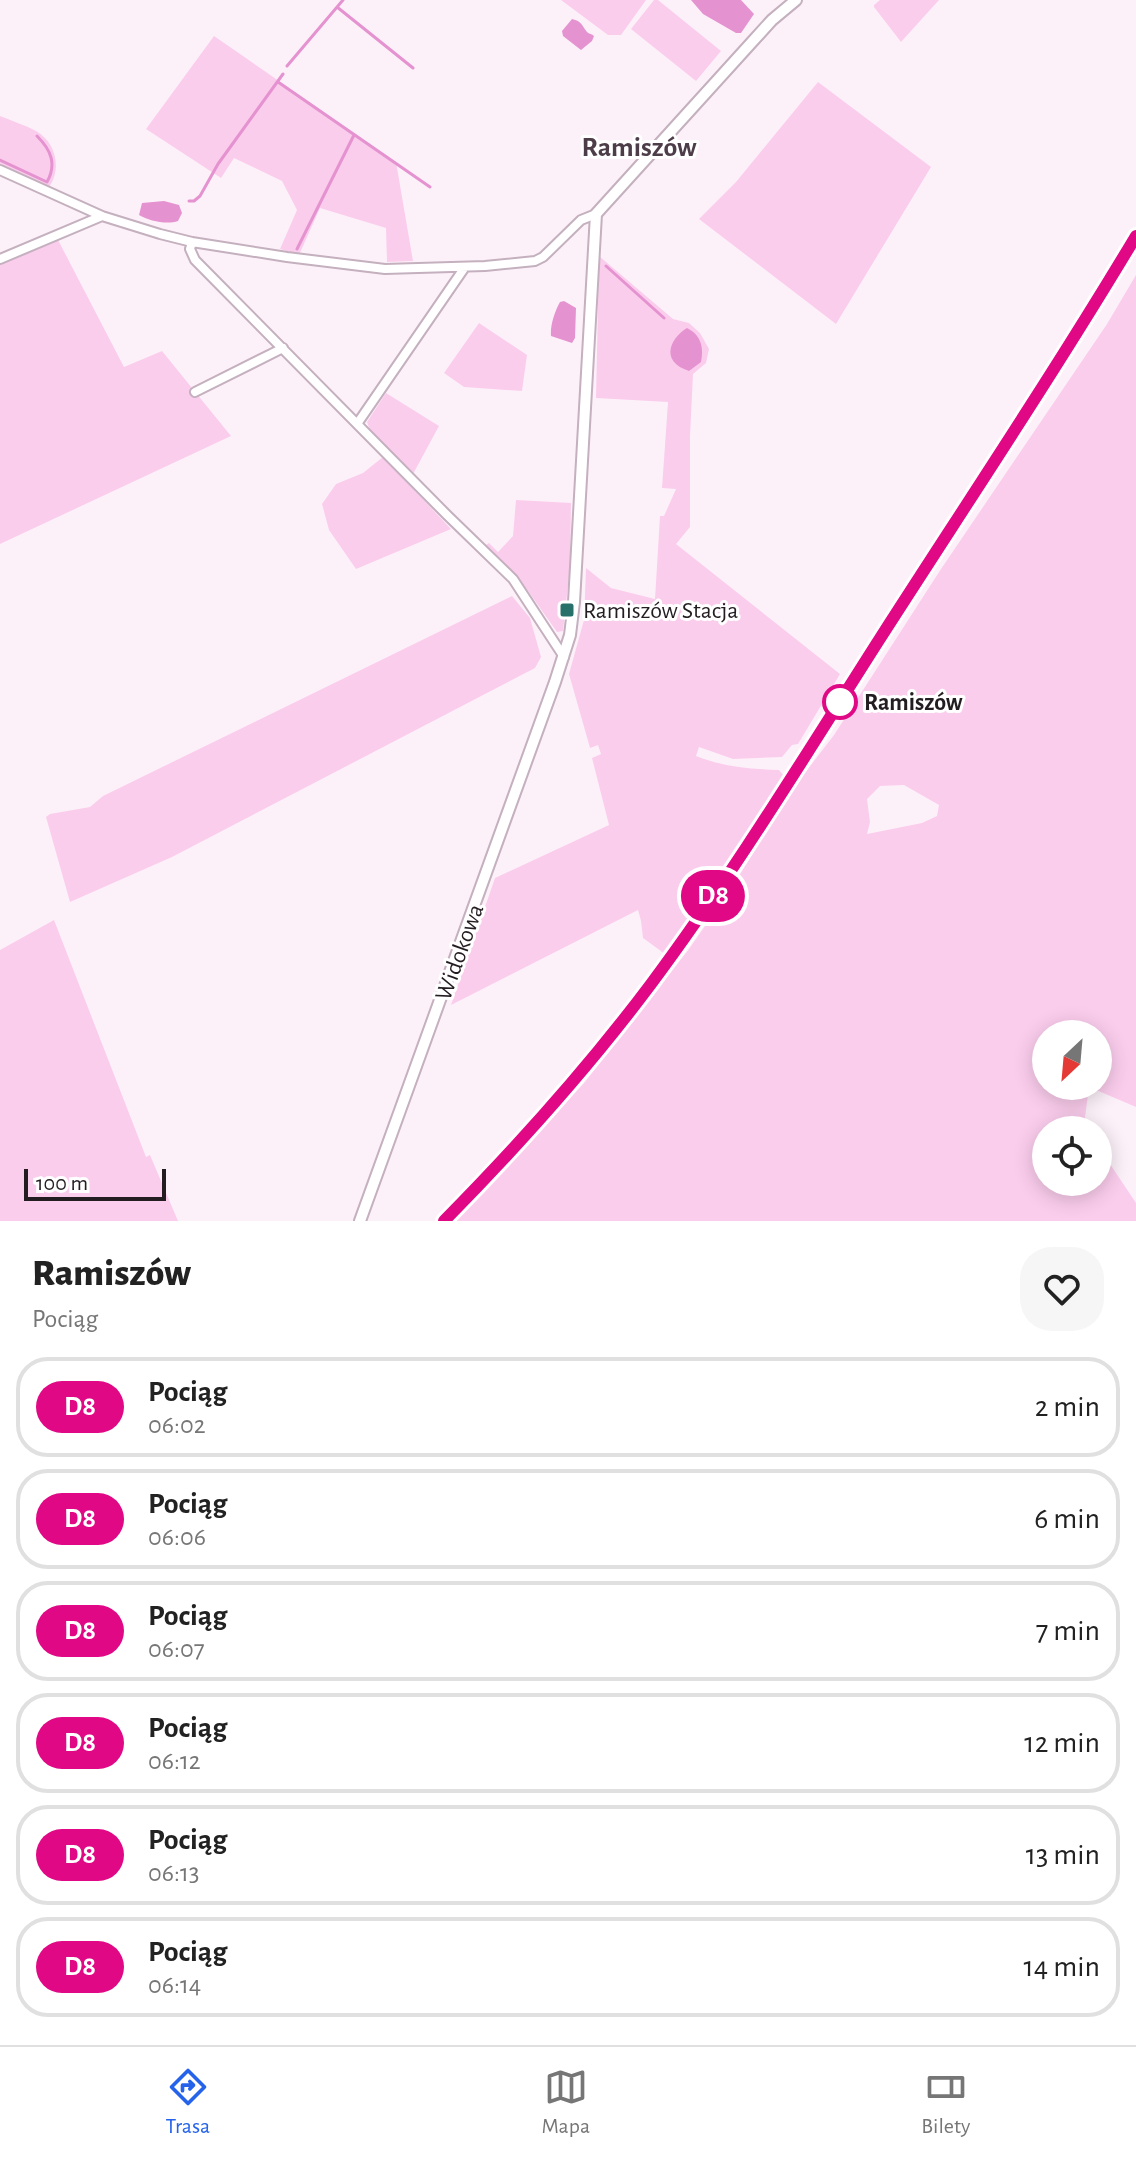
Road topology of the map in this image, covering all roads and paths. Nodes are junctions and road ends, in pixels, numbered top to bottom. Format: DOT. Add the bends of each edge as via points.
graph roads {
  1 [pos="796,0"];
  2 [pos="0,170"];
  3 [pos="596,214"];
  4 [pos="102,216"];
  5 [pos="192,242"];
  6 [pos="0,259"];
  7 [pos="465,267"];
  8 [pos="283,348"];
  9 [pos="195,392"];
  10 [pos="357,424"];
  11 [pos="564,657"];
  12 [pos="360,1221"];
  1 -- 3 [label="street"];
  2 -- 4 [label="street"];
  3 -- 7 [label="street" via="581,220 535,261"];
  3 -- 11 [label="street, Widokowa" via="574,602"];
  4 -- 5 [label="street"];
  4 -- 6 [label="street"];
  5 -- 7 [label="street" via="385,269"];
  5 -- 8 [label="street" via="195,260"];
  7 -- 10 [label="street"];
  8 -- 9 [label="street"];
  8 -- 10 [label="street"];
  10 -- 11 [label="street" via="513,579"];
  11 -- 12 [label="street, Widokowa"];
}
